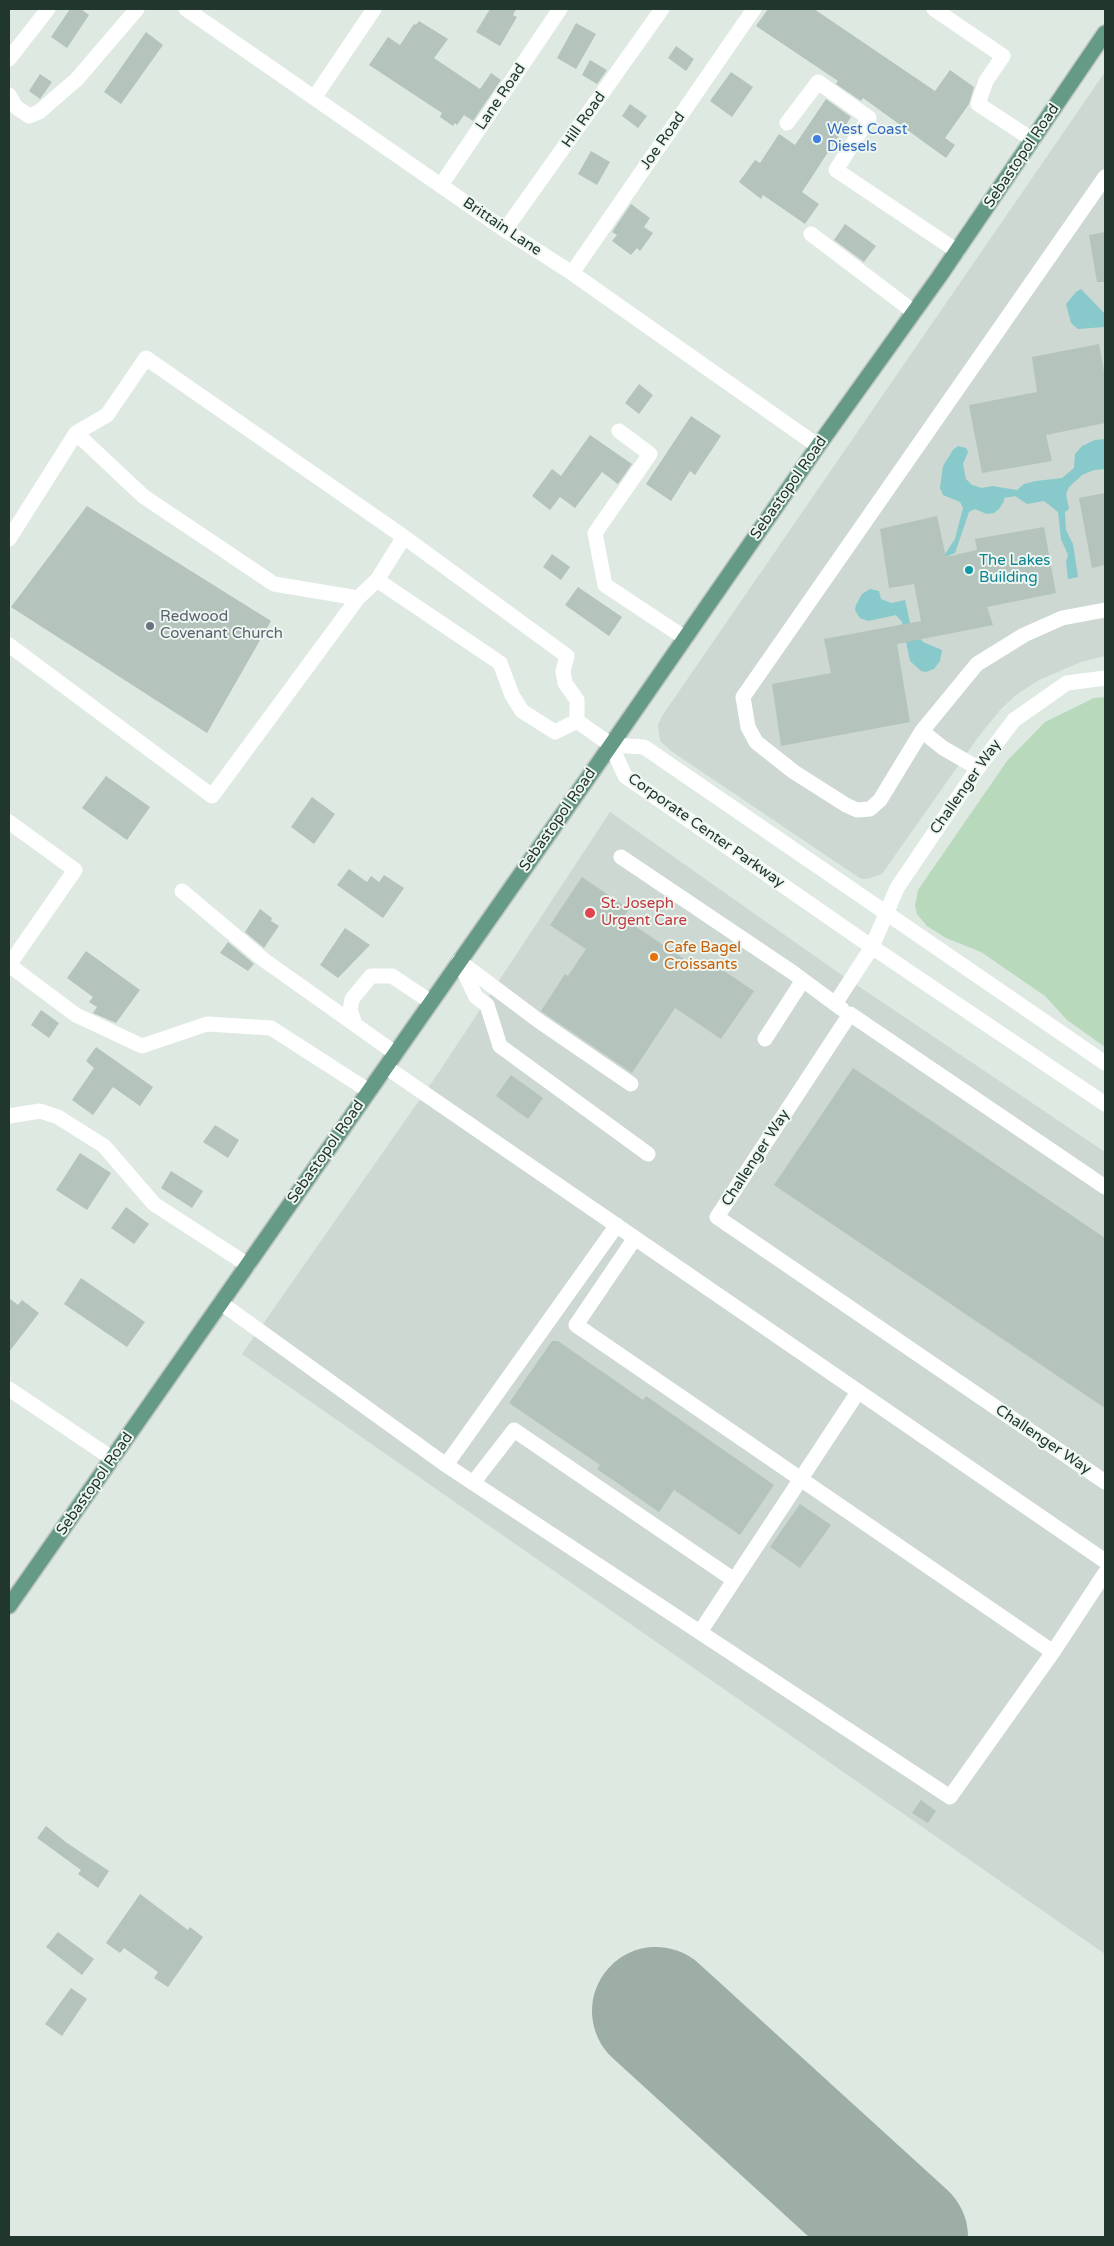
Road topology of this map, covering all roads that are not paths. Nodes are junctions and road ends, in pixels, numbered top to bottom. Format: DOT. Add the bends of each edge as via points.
graph roads {
  1 [pos="48,9"];
  2 [pos="137,9"];
  3 [pos="186,9"];
  4 [pos="374,9"];
  5 [pos="560,9"];
  6 [pos="662,9"];
  7 [pos="754,9"];
  8 [pos="934,9"];
  9 [pos="1105,33"];
  10 [pos="9,59"];
  11 [pos="9,95"];
  12 [pos="314,98"];
  13 [pos="787,123"];
  14 [pos="1033,140"];
  15 [pos="1105,177"];
  16 [pos="441,185"];
  17 [pos="505,230"];
  18 [pos="811,234"];
  19 [pos="957,251"];
  20 [pos="572,273"];
  21 [pos="914,312"];
  22 [pos="619,431"];
  23 [pos="76,433"];
  24 [pos="818,446"];
  25 [pos="404,537"];
  26 [pos="9,539"];
  27 [pos="377,580"];
  28 [pos="358,598"];
  29 [pos="1105,610"];
  30 [pos="685,638"];
  31 [pos="9,645"];
  32 [pos="1105,678"];
  33 [pos="577,721"];
  34 [pos="922,731"];
  35 [pos="611,745"];
  36 [pos="978,768"];
  37 [pos="9,822"];
  38 [pos="621,857"];
  39 [pos="182,891"];
  40 [pos="888,915"];
  41 [pos="872,947"];
  42 [pos="460,961"];
  43 [pos="803,980"];
  44 [pos="431,1002"];
  45 [pos="835,1004"];
  46 [pos="850,1014"];
  47 [pos="355,1024"];
  48 [pos="765,1039"];
  49 [pos="396,1053"];
  50 [pos="1105,1063"];
  51 [pos="386,1067"];
  52 [pos="631,1084"];
  53 [pos="369,1091"];
  54 [pos="1105,1104"];
  55 [pos="9,1116"];
  56 [pos="648,1154"];
  57 [pos="1105,1187"];
  58 [pos="616,1226"];
  59 [pos="635,1238"];
  60 [pos="248,1265"];
  61 [pos="221,1303"];
  62 [pos="9,1389"];
  63 [pos="858,1392"];
  64 [pos="113,1459"];
  65 [pos="446,1465"];
  66 [pos="800,1479"];
  67 [pos="1105,1482"];
  68 [pos="473,1483"];
  69 [pos="1105,1562"];
  70 [pos="1105,1574"];
  71 [pos="734,1580"];
  72 [pos="10,1603"];
  73 [pos="700,1632"];
  74 [pos="1053,1652"];
  1 -- 10 [label="street"];
  2 -- 11 [label="street" via="77,79 39,112 29,116 16,107"];
  3 -- 12 [label="street, Brittain Lane"];
  4 -- 12 [label="street"];
  5 -- 16 [label="street, Lane Road"];
  6 -- 17 [label="street, Hill Road"];
  7 -- 20 [label="street, Joe Road"];
  8 -- 14 [label="street" via="1003,56 986,81 978,104"];
  9 -- 14 [label="main road, Sebastopol Road"];
  12 -- 16 [label="street, Brittain Lane"];
  13 -- 19 [label="street" via="818,82 869,118 836,170"];
  14 -- 19 [label="main road, Sebastopol Road"];
  15 -- 34 [label="street" via="743,697 748,727 756,742 794,772 857,810 870,809 880,800"];
  16 -- 17 [label="street, Brittain Lane"];
  17 -- 20 [label="street, Brittain Lane"];
  18 -- 21 [label="street"];
  19 -- 21 [label="main road, Sebastopol Road"];
  20 -- 24 [label="street, Brittain Lane"];
  21 -- 24 [label="main road, Sebastopol Road"];
  22 -- 30 [label="street" via="650,454 595,533 605,585"];
  23 -- 25 [label="street" via="107,415 146,358"];
  23 -- 26 [label="street"];
  23 -- 28 [label="street" via="143,496 274,584"];
  24 -- 30 [label="main road, Sebastopol Road"];
  25 -- 27 [label="street"];
  25 -- 33 [label="street" via="567,656 563,671 565,683 577,700"];
  27 -- 28 [label="street"];
  27 -- 33 [label="street" via="500,663 522,712 555,732"];
  28 -- 31 [label="street" via="212,796"];
  29 -- 34 [label="street" via="1062,618 1024,635 976,664"];
  30 -- 35 [label="main road, Sebastopol Road"];
  32 -- 36 [label="street, Challenger Way" via="1067,683 1014,720"];
  33 -- 35 [label="street"];
  34 -- 36 [label="street" via="943,748"];
  35 -- 40 [label="street" via="644,747"];
  35 -- 41 [label="street, Corporate Center Parkway" via="625,776"];
  35 -- 42 [label="main road, Sebastopol Road"];
  36 -- 40 [label="street, Challenger Way" via="898,888"];
  37 -- 53 [label="street" via="75,870 10,965 17,971 76,1015 142,1046 207,1024 271,1028"];
  38 -- 43 [label="street"];
  39 -- 47 [label="street" via="264,960"];
  40 -- 41 [label="street, Challenger Way"];
  40 -- 50 [label="street"];
  41 -- 45 [label="street, Challenger Way"];
  41 -- 54 [label="street, Corporate Center Parkway"];
  42 -- 44 [label="main road, Sebastopol Road"];
  42 -- 52 [label="street" via="539,1021"];
  42 -- 56 [label="street" via="476,997 487,1005 500,1046"];
  43 -- 45 [label="street"];
  43 -- 48 [label="street"];
  44 -- 47 [label="street" via="392,976 371,976 352,999 350,1010"];
  44 -- 49 [label="main road, Sebastopol Road"];
  45 -- 46 [label="street"];
  46 -- 57 [label="street"];
  46 -- 67 [label="street, Challenger Way" via="717,1217"];
  47 -- 49 [label="street"];
  49 -- 51 [label="main road, Sebastopol Road"];
  51 -- 53 [label="main road, Sebastopol Road"];
  51 -- 58 [label="street"];
  53 -- 60 [label="main road, Sebastopol Road"];
  55 -- 60 [label="street" via="40,1112 58,1118 104,1146 154,1204"];
  58 -- 59 [label="street"];
  58 -- 65 [label="street"];
  59 -- 63 [label="street"];
  59 -- 66 [label="street" via="576,1325"];
  60 -- 61 [label="main road, Sebastopol Road"];
  61 -- 64 [label="main road, Sebastopol Road"];
  61 -- 65 [label="street"];
  62 -- 64 [label="street"];
  63 -- 66 [label="street"];
  63 -- 69 [label="street"];
  64 -- 72 [label="main road, Sebastopol Road"];
  65 -- 68 [label="street"];
  66 -- 71 [label="street"];
  66 -- 74 [label="street"];
  68 -- 71 [label="street" via="514,1430"];
  68 -- 73 [label="street"];
  70 -- 74 [label="street"];
  71 -- 73 [label="street"];
  73 -- 74 [label="street" via="950,1796"];
}
